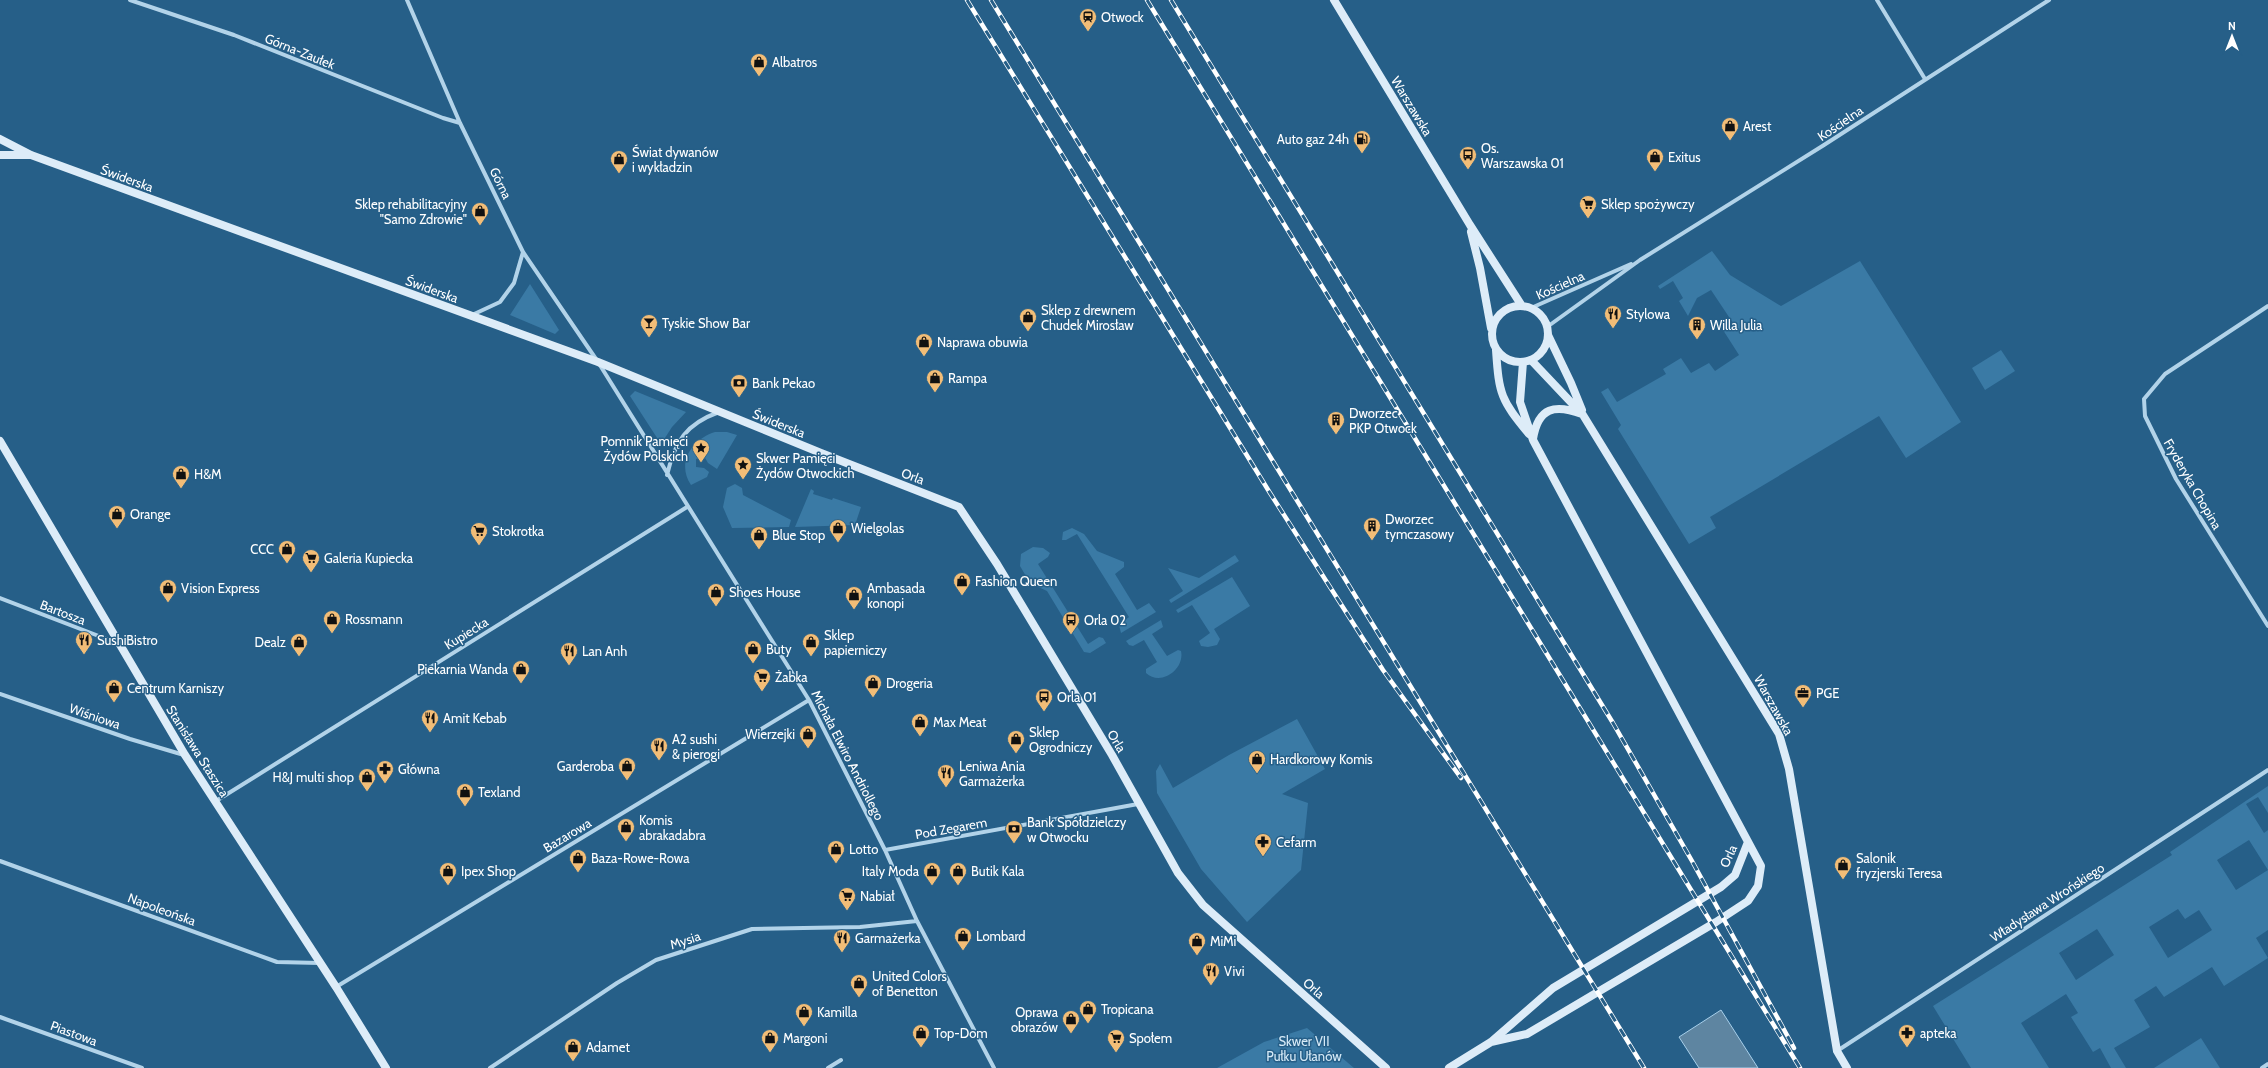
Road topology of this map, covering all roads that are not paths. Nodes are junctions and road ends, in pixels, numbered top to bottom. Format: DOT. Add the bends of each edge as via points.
graph roads {
  1 [pos="130,0"];
  2 [pos="407,0"];
  3 [pos="1334,0"];
  4 [pos="1877,0"];
  5 [pos="2050,0"];
  6 [pos="1925,79"];
  7 [pos="460,123"];
  8 [pos="0,139"];
  9 [pos="0,155"];
  10 [pos="31,155"];
  11 [pos="1470,225"];
  12 [pos="523,252"];
  13 [pos="1640,260"];
  14 [pos="1522,306"];
  15 [pos="2268,306"];
  16 [pos="1531,308"];
  17 [pos="470,316"];
  18 [pos="1547,331"];
  19 [pos="1491,334"];
  20 [pos="1496,350"];
  21 [pos="1527,361"];
  22 [pos="598,362"];
  23 [pos="720,412"];
  24 [pos="1583,415"];
  25 [pos="1533,440"];
  26 [pos="0,441"];
  27 [pos="821,453"];
  28 [pos="667,475"];
  29 [pos="686,507"];
  30 [pos="0,598"];
  31 [pos="2268,626"];
  32 [pos="120,644"];
  33 [pos="0,694"];
  34 [pos="809,700"];
  35 [pos="185,755"];
  36 [pos="2268,770"];
  37 [pos="216,801"];
  38 [pos="1138,804"];
  39 [pos="1748,842"];
  40 [pos="885,850"];
  41 [pos="0,861"];
  42 [pos="917,921"];
  43 [pos="320,963"];
  44 [pos="336,987"];
  45 [pos="0,1017"];
  46 [pos="1491,1042"];
  47 [pos="1837,1052"];
  48 [pos="841,1060"];
  49 [pos="2268,1064"];
  50 [pos="142,1068"];
  51 [pos="386,1068"];
  52 [pos="490,1068"];
  53 [pos="828,1068"];
  54 [pos="994,1068"];
  55 [pos="1386,1068"];
  56 [pos="1449,1068"];
  57 [pos="1847,1068"];
  58 [pos="2262,1068"];
  1 -- 7 [label="street, Górna-Zaułek" via="234,35"];
  2 -- 7 [label="street, Górna"];
  3 -- 11 [label="main road, Warszawska"];
  4 -- 6 [label="street"];
  5 -- 6 [label="street, Kościelna"];
  6 -- 13 [label="street, Kościelna"];
  7 -- 12 [label="street, Górna"];
  8 -- 10 [label="main road, Świderska"];
  9 -- 10 [label="main road, Świderska"];
  10 -- 17 [label="main road, Świderska"];
  11 -- 14 [label="main road, Warszawska"];
  11 -- 19 [label="main road, Warszawska"];
  12 -- 17 [label="street" via="514,283 500,302"];
  12 -- 22 [label="street, Górna"];
  13 -- 16 [label="street, Kościelna"];
  13 -- 18 [label="street, Kościelna"];
  14 -- 16 [label="main road"];
  14 -- 19 [label="main road" via="1504,310 1497,316"];
  15 -- 31 [label="street, Fryderyka Chopina" via="2165,374 2144,399 2145,416 2158,446"];
  16 -- 18 [label="main road" via="1544,319"];
  17 -- 22 [label="main road, Świderska"];
  18 -- 21 [label="main road" via="1543,350"];
  18 -- 24 [label="main road, Warszawska"];
  19 -- 20 [label="main road"];
  20 -- 21 [label="main road" via="1508,360"];
  20 -- 25 [label="main road" via="1498,384 1503,399"];
  21 -- 24 [label="main road, Warszawska"];
  21 -- 25 [label="main road" via="1520,402"];
  22 -- 23 [label="main road, Świderska"];
  22 -- 28 [label="street, Michała Elwiro Andriollego"];
  23 -- 27 [label="main road, Świderska"];
  23 -- 28 [label="street" via="704,418 680,438"];
  24 -- 25 [label="main road" via="1568,409 1556,408 1547,411 1535,428"];
  24 -- 47 [label="main road, Warszawska" via="1779,734 1790,776"];
  25 -- 39 [label="main road"];
  26 -- 32 [label="main road, Stanisława Staszica"];
  27 -- 38 [label="main road, Orla" via="959,507 997,564"];
  28 -- 29 [label="street, Michała Elwiro Andriollego"];
  29 -- 34 [label="street, Michała Elwiro Andriollego"];
  29 -- 37 [label="street, Kupiecka"];
  30 -- 32 [label="street, Bartosza"];
  32 -- 35 [label="main road, Stanisława Staszica"];
  33 -- 35 [label="street, Wiśniowa" via="130,739"];
  34 -- 40 [label="street, Michała Elwiro Andriollego"];
  34 -- 44 [label="street, Bazarowa"];
  35 -- 37 [label="main road, Stanisława Staszica"];
  36 -- 47 [label="street, Władysława Wrońskiego"];
  37 -- 43 [label="main road, Stanisława Staszica"];
  38 -- 40 [label="street, Pod Zegarem"];
  38 -- 55 [label="main road, Orla" via="1178,873 1203,905"];
  39 -- 46 [label="main road, Orla" via="1735,875 1721,887 1553,988"];
  39 -- 46 [label="main road, Orla" via="1761,866 1758,886 1748,901 1527,1034"];
  40 -- 42 [label="street, Michała Elwiro Andriollego"];
  41 -- 43 [label="street, Napoleońska" via="277,962"];
  42 -- 52 [label="street, Mysia" via="860,927 752,929 656,960 617,982"];
  42 -- 54 [label="street, Michała Elwiro Andriollego"];
  43 -- 44 [label="main road, Stanisława Staszica"];
  44 -- 51 [label="main road, Stanisława Staszica"];
  45 -- 50 [label="street, Piastowa"];
  46 -- 56 [label="main road, Orla"];
  47 -- 57 [label="main road, Warszawska"];
  48 -- 53 [label="street"];
  49 -- 58 [label="street"];
}
